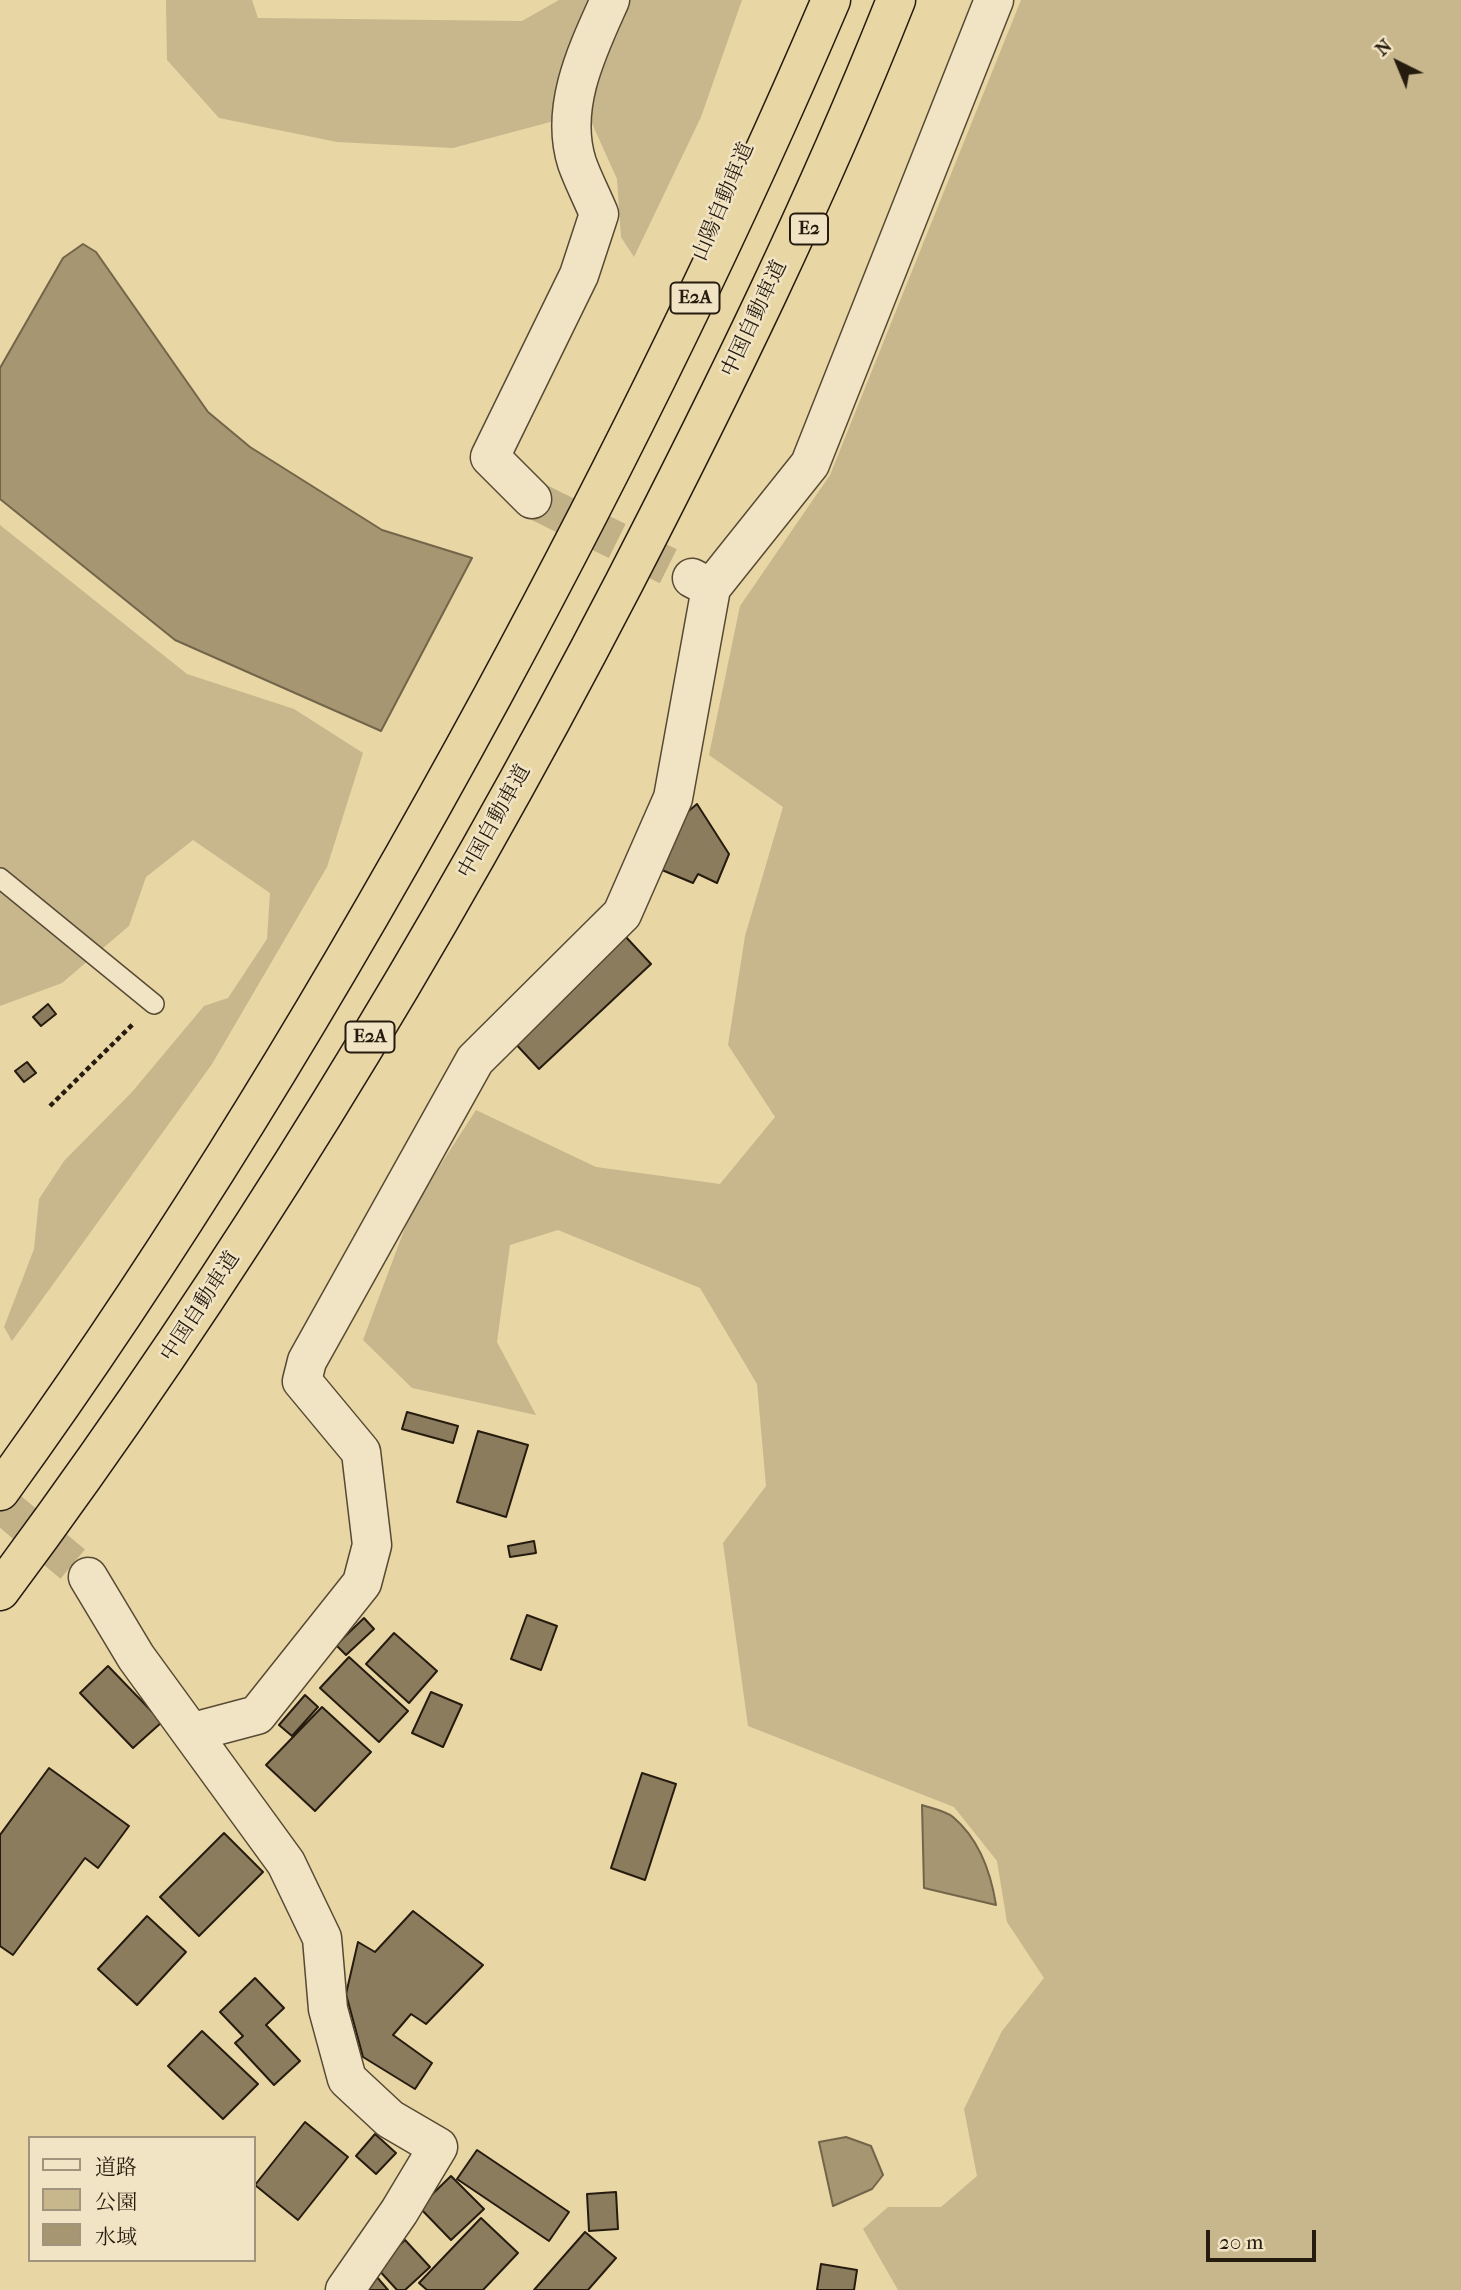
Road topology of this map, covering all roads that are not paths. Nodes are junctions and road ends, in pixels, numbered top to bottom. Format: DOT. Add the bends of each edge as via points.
graph roads {
  1 [pos="610,0"];
  2 [pos="803,0"];
  3 [pos="831,0"];
  4 [pos="896,0"];
  5 [pos="918,0"];
  6 [pos="994,0"];
  7 [pos="691,453"];
  8 [pos="532,499"];
  9 [pos="549,592"];
  10 [pos="0,878"];
  11 [pos="154,1004"];
  12 [pos="0,1491"];
  13 [pos="88,1577"];
  14 [pos="0,1591"];
  15 [pos="192,1732"];
  16 [pos="345,2290"];
  1 -- 8 [label="street" via="580,65 572,119 576,161 599,214 579,275 490,457"];
  2 -- 9 [label="highway, 山陽自動車道" via="697,266"];
  3 -- 9 [label="highway, E2A" via="723,238"];
  4 -- 7 [label="highway, 中国自動車道 / E2A" via="791,244"];
  5 -- 7 [label="highway, E2" via="800,248"];
  6 -- 15 [label="street" via="810,464 701,583 673,798 622,914 475,1059 307,1361 302,1381 360,1452 372,1545 362,1583 257,1715"];
  7 -- 14 [label="highway, 中国自動車道 / E2A" via="568,692 333,1098 203,1306"];
  9 -- 12 [label="highway, E2A" via="426,819 285,1061 156,1266"];
  10 -- 11 [label="lane"];
  13 -- 15 [label="street" via="136,1657"];
  15 -- 16 [label="street" via="286,1863 322,1938 328,2009 347,2079 390,2119 438,2147 400,2212"];
}
